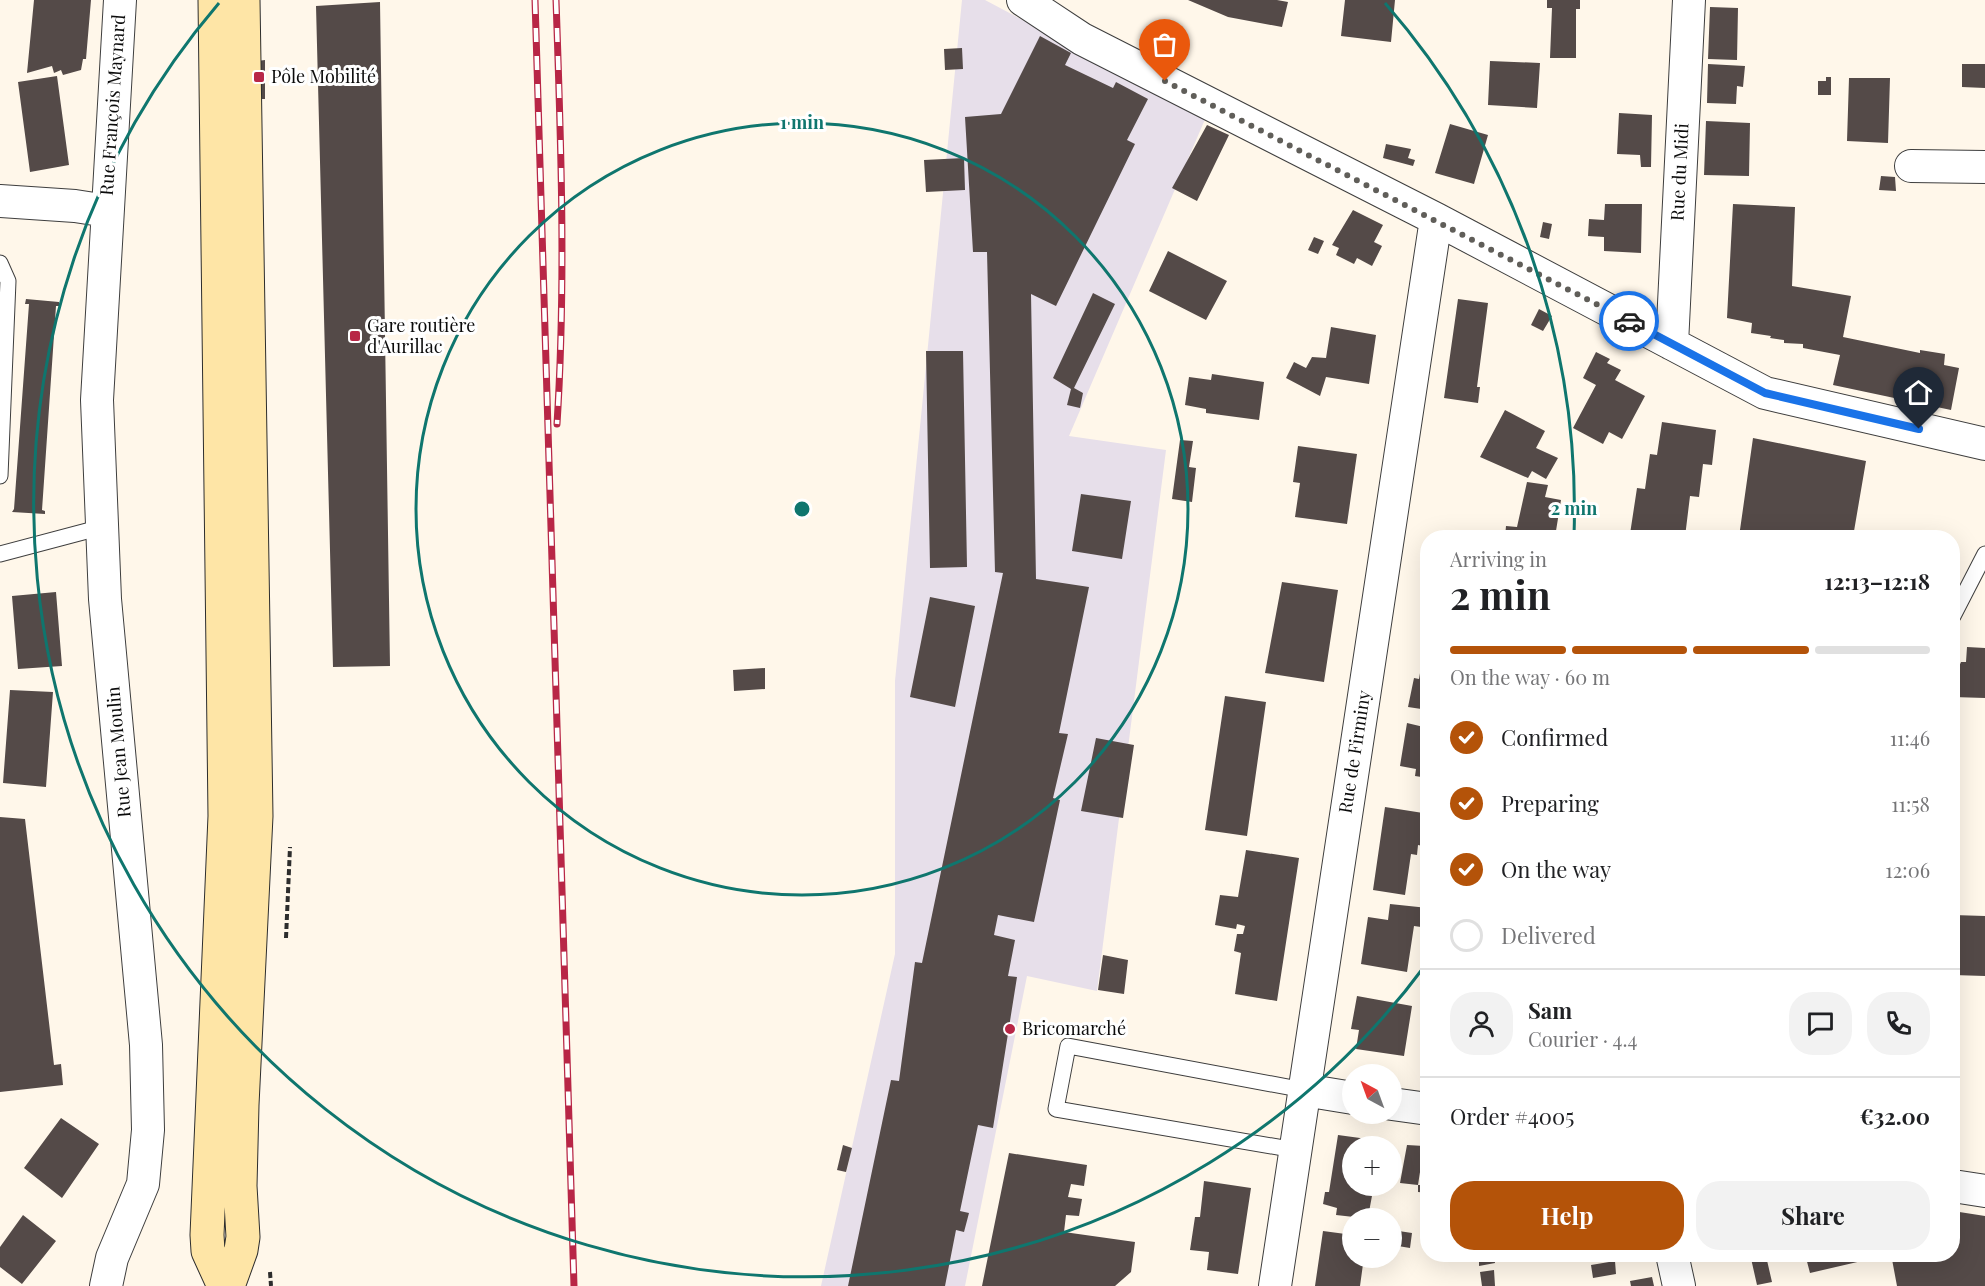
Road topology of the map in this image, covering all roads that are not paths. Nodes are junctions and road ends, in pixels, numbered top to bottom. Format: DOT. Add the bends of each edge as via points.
graph roads {
  1 [pos="120,0"];
  2 [pos="215,0"];
  3 [pos="243,0"];
  4 [pos="1023,0"];
  5 [pos="1689,0"];
  6 [pos="1911,166"];
  7 [pos="1985,167"];
  8 [pos="0,201"];
  9 [pos="106,211"];
  10 [pos="1436,219"];
  11 [pos="0,262"];
  12 [pos="1672,344"];
  13 [pos="1985,444"];
  14 [pos="0,476"];
  15 [pos="102,527"];
  16 [pos="0,554"];
  17 [pos="1985,554"];
  18 [pos="1960,602"];
  19 [pos="1304,1090"];
  20 [pos="1342,1096"];
  21 [pos="1402,1105"];
  22 [pos="1420,1108"];
  23 [pos="1295,1150"];
  24 [pos="1960,1187"];
  25 [pos="1985,1191"];
  26 [pos="1674,1262"];
  27 [pos="105,1286"];
  28 [pos="224,1286"];
  29 [pos="228,1286"];
  30 [pos="1275,1286"];
  31 [pos="1679,1286"];
  1 -- 9 [label="street, Rue François Maynard"];
  2 -- 28 [label="street" via="225,816 207,1235 208,1251"];
  3 -- 29 [label="street" via="255,816 242,1105 243,1237"];
  4 -- 10 [label="street" via="1082,39"];
  5 -- 12 [label="street, Rue du Midi"];
  6 -- 7 [label="street"];
  8 -- 9 [label="street"];
  9 -- 15 [label="street, Rue Jean Moulin" via="97,399"];
  10 -- 12 [label="street"];
  10 -- 19 [label="street, Rue de Firminy"];
  11 -- 14 [label="lane" via="8,281"];
  12 -- 13 [label="street" via="1765,393"];
  15 -- 16 [label="lane"];
  15 -- 27 [label="street, Rue Jean Moulin" via="105,599 146,1045 148,1130 143,1184 112,1258"];
  17 -- 18 [label="lane"];
  19 -- 20 [label="street"];
  19 -- 23 [label="street, Rue de Firminy"];
  19 -- 23 [label="lane" via="1068,1046 1056,1109"];
  21 -- 22 [label="street"];
  23 -- 30 [label="street, Rue de Firminy"];
  24 -- 25 [label="street"];
  26 -- 31 [label="street"];
}
